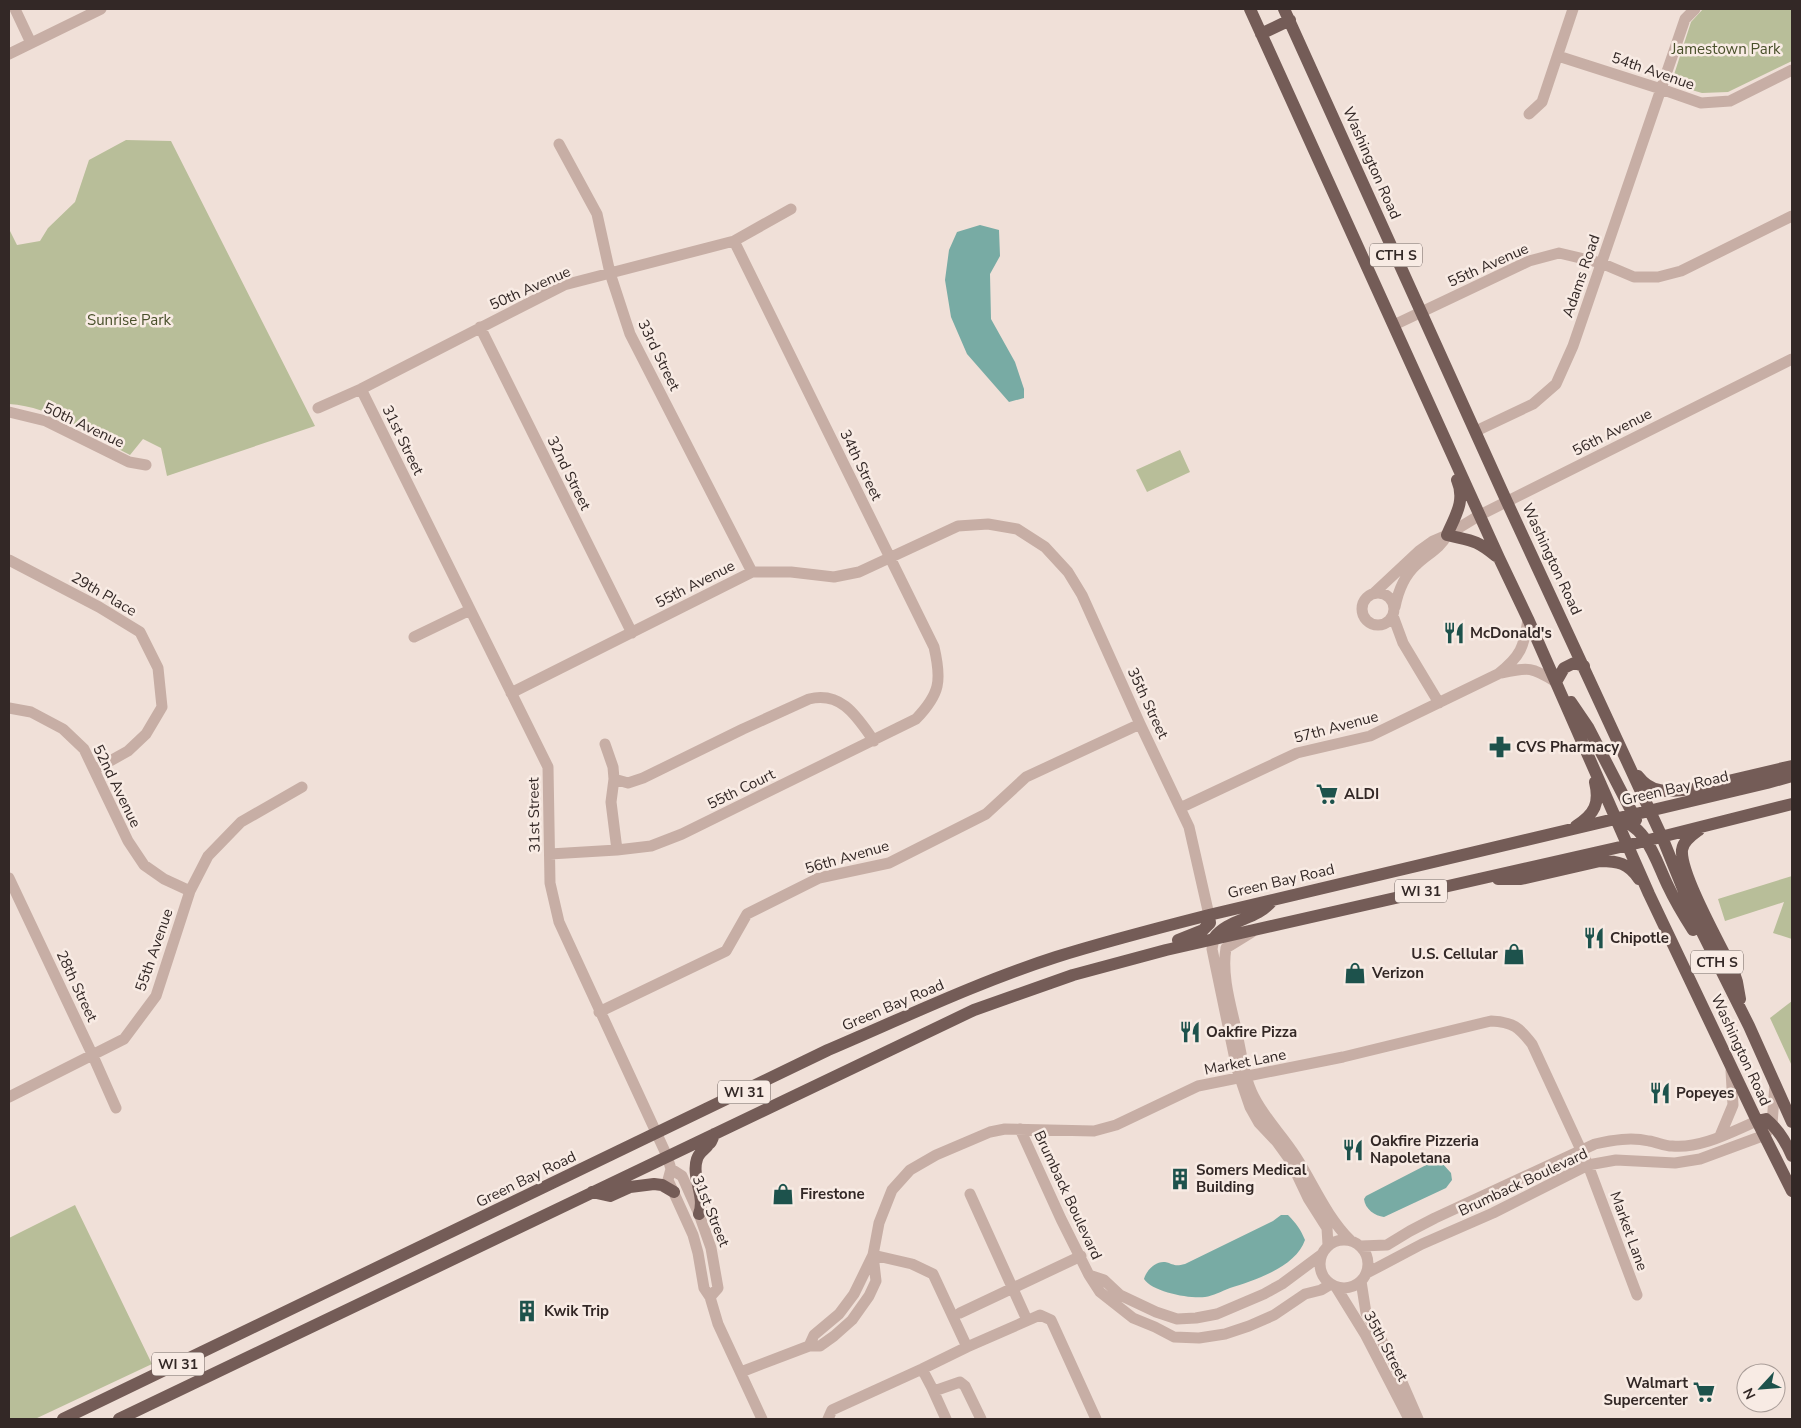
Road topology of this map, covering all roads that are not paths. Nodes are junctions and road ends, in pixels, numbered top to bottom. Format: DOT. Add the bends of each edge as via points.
graph roads {
  1 [pos="15,9"];
  2 [pos="101,9"];
  3 [pos="1250,9"];
  4 [pos="1574,9"];
  5 [pos="1695,9"];
  6 [pos="1287,14"];
  7 [pos="1261,34"];
  8 [pos="31,43"];
  9 [pos="9,54"];
  10 [pos="1558,56"];
  11 [pos="1792,70"];
  12 [pos="1661,88"];
  13 [pos="1530,114"];
  14 [pos="559,144"];
  15 [pos="792,209"];
  16 [pos="1792,216"];
  17 [pos="734,241"];
  18 [pos="1601,263"];
  19 [pos="610,273"];
  20 [pos="1421,311"];
  21 [pos="1394,324"];
  22 [pos="480,327"];
  23 [pos="1792,358"];
  24 [pos="361,389"];
  25 [pos="318,408"];
  26 [pos="9,412"];
  27 [pos="1476,431"];
  28 [pos="1442,433"];
  29 [pos="146,465"];
  30 [pos="1507,502"];
  31 [pos="1480,515"];
  32 [pos="1017,529"];
  33 [pos="1447,535"];
  34 [pos="890,557"];
  35 [pos="1498,558"];
  36 [pos="9,560"];
  37 [pos="752,572"];
  38 [pos="1373,594"];
  39 [pos="470,610"];
  40 [pos="1394,612"];
  41 [pos="1528,620"];
  42 [pos="1378,626"];
  43 [pos="632,633"];
  44 [pos="414,637"];
  45 [pos="1402,643"];
  46 [pos="1584,666"];
  47 [pos="1498,674"];
  48 [pos="1556,682"];
  49 [pos="511,693"];
  50 [pos="1439,703"];
  51 [pos="929,706"];
  52 [pos="9,708"];
  53 [pos="1570,714"];
  54 [pos="1140,724"];
  55 [pos="874,741"];
  56 [pos="605,744"];
  57 [pos="1629,765"];
  58 [pos="1792,766"];
  59 [pos="94,770"];
  60 [pos="1792,776"];
  61 [pos="614,779"];
  62 [pos="302,787"];
  63 [pos="1792,804"];
  64 [pos="1180,808"];
  65 [pos="1650,810"];
  66 [pos="1632,814"];
  67 [pos="1616,819"];
  68 [pos="1705,826"];
  69 [pos="1572,829"];
  70 [pos="1662,837"];
  71 [pos="1647,841"];
  72 [pos="1629,845"];
  73 [pos="616,850"];
  74 [pos="550,854"];
  75 [pos="1483,877"];
  76 [pos="9,878"];
  77 [pos="190,891"];
  78 [pos="1649,894"];
  79 [pos="1273,900"];
  80 [pos="1210,915"];
  81 [pos="1255,930"];
  82 [pos="1214,938"];
  83 [pos="1166,950"];
  84 [pos="1742,1011"];
  85 [pos="599,1012"];
  86 [pos="93,1056"];
  87 [pos="1731,1064"];
  88 [pos="1243,1077"];
  89 [pos="1775,1084"];
  90 [pos="9,1096"];
  91 [pos="116,1108"];
  92 [pos="1757,1121"];
  93 [pos="1792,1122"];
  94 [pos="1772,1124"];
  95 [pos="1020,1129"];
  96 [pos="657,1134"];
  97 [pos="714,1134"];
  98 [pos="1765,1135"];
  99 [pos="1720,1136"];
  100 [pos="1581,1150"];
  101 [pos="1792,1156"];
  102 [pos="669,1162"];
  103 [pos="1588,1165"];
  104 [pos="1792,1191"];
  105 [pos="592,1192"];
  106 [pos="674,1192"];
  107 [pos="970,1194"];
  108 [pos="699,1214"];
  109 [pos="1350,1240"];
  110 [pos="1328,1245"];
  111 [pos="1361,1246"];
  112 [pos="873,1255"];
  113 [pos="1321,1255"];
  114 [pos="1081,1256"];
  115 [pos="1089,1275"];
  116 [pos="1364,1277"];
  117 [pos="1334,1286"];
  118 [pos="1013,1289"];
  119 [pos="1637,1295"];
  120 [pos="710,1297"];
  121 [pos="960,1313"];
  122 [pos="1027,1320"];
  123 [pos="967,1347"];
  124 [pos="922,1369"];
  125 [pos="742,1372"];
  126 [pos="932,1388"];
  127 [pos="63,1419"];
  128 [pos="118,1419"];
  129 [pos="762,1419"];
  130 [pos="828,1419"];
  131 [pos="946,1419"];
  132 [pos="981,1419"];
  133 [pos="1096,1419"];
  134 [pos="1409,1419"];
  135 [pos="1418,1419"];
  1 -- 8 [label="street"];
  2 -- 8 [label="street"];
  3 -- 7 [label="main road, Washington Road / CTH S"];
  4 -- 10 [label="street"];
  5 -- 12 [label="street, Adams Road" via="1685,19"];
  6 -- 7 [label="main road"];
  6 -- 20 [label="main road, Washington Road / CTH S"];
  7 -- 21 [label="main road, Washington Road / CTH S"];
  8 -- 9 [label="street"];
  10 -- 12 [label="street, 54th Avenue"];
  10 -- 13 [label="street" via="1542,102"];
  11 -- 12 [label="street, 54th Avenue" via="1730,101 1700,103"];
  12 -- 18 [label="street, Adams Road"];
  14 -- 19 [label="street, 33rd Street" via="598,214"];
  15 -- 17 [label="street, 50th Avenue"];
  16 -- 18 [label="street, 55th Avenue" via="1681,271 1658,277 1634,277"];
  17 -- 19 [label="street, 50th Avenue"];
  17 -- 34 [label="street, 34th Street"];
  18 -- 20 [label="street, 55th Avenue" via="1559,253 1529,261"];
  18 -- 27 [label="street, Adams Road" via="1573,346 1556,384 1533,404"];
  19 -- 22 [label="street, 50th Avenue" via="564,285"];
  19 -- 37 [label="street, 33rd Street" via="630,334"];
  20 -- 21 [label="street, 55th Avenue"];
  20 -- 27 [label="main road, Washington Road / CTH S"];
  21 -- 28 [label="main road, Washington Road / CTH S"];
  22 -- 24 [label="street, 50th Avenue"];
  22 -- 43 [label="street, 32nd Street"];
  23 -- 30 [label="street, 56th Avenue"];
  24 -- 25 [label="street, 50th Avenue"];
  24 -- 39 [label="street, 31st Street"];
  26 -- 29 [label="street, 50th Avenue" via="46,420 129,462"];
  27 -- 30 [label="main road, Washington Road / CTH S"];
  28 -- 31 [label="main road, Washington Road / CTH S"];
  28 -- 33 [label="main road" via="1447,457 1461,490 1459,508"];
  30 -- 31 [label="street, 56th Avenue"];
  30 -- 46 [label="main road, Washington Road / CTH S"];
  31 -- 33 [label="street, 56th Avenue"];
  31 -- 35 [label="main road, Washington Road / CTH S"];
  32 -- 34 [label="street, 55th Avenue" via="988,524 958,526"];
  32 -- 54 [label="street, 35th Street" via="1045,548 1070,574"];
  33 -- 35 [label="main road" via="1475,541"];
  33 -- 38 [label="street, 56th Avenue" via="1419,551"];
  33 -- 40 [label="street, 56th Avenue" via="1442,544 1409,574 1398,592"];
  34 -- 37 [label="street, 55th Avenue" via="859,572 834,577"];
  34 -- 51 [label="street, 34th Street" via="934,648 939,667 937,690"];
  35 -- 41 [label="main road, Washington Road / CTH S"];
  36 -- 59 [label="street, 29th Place" via="100,607 140,632 158,668 162,707 146,734 128,751"];
  37 -- 43 [label="street, 55th Avenue"];
  38 -- 40 [label="street" via="1391,599"];
  38 -- 42 [label="street" via="1363,604 1363,614"];
  39 -- 44 [label="street"];
  39 -- 49 [label="street, 31st Street"];
  40 -- 42 [label="street" via="1387,623"];
  40 -- 45 [label="street"];
  41 -- 47 [label="street, 57th Avenue" via="1524,642 1513,662"];
  41 -- 48 [label="main road, Washington Road / CTH S"];
  42 -- 45 [label="street"];
  43 -- 49 [label="street, 55th Avenue"];
  45 -- 50 [label="street"];
  46 -- 48 [label="main road" via="1574,663 1564,668"];
  46 -- 57 [label="main road, Washington Road / CTH S"];
  47 -- 48 [label="street, 57th Avenue" via="1532,668"];
  47 -- 50 [label="street, 57th Avenue"];
  48 -- 53 [label="main road, Washington Road / CTH S"];
  48 -- 66 [label="main road" via="1588,727"];
  49 -- 74 [label="street, 31st Street" via="548,767"];
  50 -- 64 [label="street, 57th Avenue" via="1370,736 1297,753"];
  51 -- 55 [label="street, 55th Court" via="916,719"];
  52 -- 59 [label="street, 52nd Avenue" via="31,712 63,729 84,749"];
  53 -- 67 [label="main road, Washington Road / CTH S"];
  53 -- 69 [label="main road" via="1598,798 1593,811"];
  54 -- 64 [label="street, 35th Street"];
  54 -- 85 [label="street, 56th Avenue" via="1026,777 986,814 889,863 819,878 746,914 726,951"];
  55 -- 61 [label="street" via="843,702 820,696 643,778 628,783"];
  55 -- 73 [label="street, 55th Court" via="682,834 651,846"];
  56 -- 61 [label="street"];
  57 -- 58 [label="main road" via="1648,788 1659,790 1694,789"];
  57 -- 65 [label="main road, Washington Road / CTH S"];
  59 -- 77 [label="street, 52nd Avenue" via="128,841 144,865 164,880"];
  60 -- 65 [label="main road, Green Bay Road / WI 31"];
  61 -- 73 [label="street" via="611,802"];
  62 -- 77 [label="street, 55th Avenue" via="241,822 208,856"];
  63 -- 68 [label="main road, WI 31"];
  64 -- 80 [label="street, 35th Street" via="1190,827"];
  65 -- 66 [label="main road, Green Bay Road / WI 31"];
  65 -- 70 [label="main road, Washington Road / CTH S"];
  66 -- 67 [label="main road, Green Bay Road / WI 31"];
  66 -- 70 [label="main road" via="1641,826"];
  67 -- 69 [label="main road, Green Bay Road / WI 31"];
  67 -- 71 [label="main road" via="1628,822"];
  67 -- 72 [label="main road, Washington Road / CTH S"];
  68 -- 70 [label="main road, WI 31"];
  68 -- 84 [label="main road" via="1687,839 1682,850 1683,860 1690,882 1734,974"];
  69 -- 79 [label="main road, Green Bay Road / WI 31"];
  70 -- 71 [label="main road, WI 31"];
  70 -- 84 [label="main road, Washington Road / CTH S" via="1694,916"];
  71 -- 72 [label="main road, WI 31"];
  71 -- 84 [label="main road" via="1676,902"];
  72 -- 75 [label="main road, WI 31"];
  72 -- 78 [label="main road, Washington Road / CTH S"];
  73 -- 74 [label="street, 55th Court"];
  74 -- 85 [label="street, 31st Street" via="550,884 558,922"];
  75 -- 78 [label="main road" via="1521,879 1610,861 1629,866"];
  75 -- 81 [label="main road, WI 31"];
  76 -- 86 [label="street, 28th Street"];
  77 -- 86 [label="street, 55th Avenue" via="156,996 124,1039"];
  78 -- 87 [label="main road, Washington Road / CTH S"];
  79 -- 80 [label="main road, Green Bay Road / WI 31"];
  79 -- 82 [label="main road" via="1259,913 1225,926"];
  80 -- 83 [label="main road" via="1206,928 1180,939"];
  80 -- 96 [label="main road, Green Bay Road / WI 31" via="1055,958 952,997 828,1050"];
  81 -- 82 [label="main road, WI 31"];
  81 -- 88 [label="street" via="1226,948 1224,960"];
  82 -- 83 [label="main road, WI 31"];
  82 -- 88 [label="street" via="1212,948"];
  83 -- 97 [label="main road, WI 31" via="1073,975 974,1010"];
  84 -- 89 [label="main road, Washington Road / CTH S"];
  85 -- 96 [label="street, 31st Street"];
  86 -- 90 [label="street, 55th Avenue"];
  86 -- 91 [label="street, 28th Street"];
  87 -- 92 [label="main road, Washington Road / CTH S"];
  87 -- 99 [label="street" via="1733,1105"];
  88 -- 95 [label="street, Market Lane" via="1198,1086 1116,1125 1094,1131"];
  88 -- 100 [label="street, Market Lane" via="1343,1057 1491,1021 1507,1021 1521,1030 1532,1044"];
  88 -- 109 [label="street" via="1262,1112 1295,1155 1336,1227"];
  88 -- 110 [label="street" via="1250,1107 1290,1160 1327,1228"];
  89 -- 93 [label="main road, Washington Road / CTH S"];
  89 -- 94 [label="street"];
  92 -- 94 [label="main road" via="1766,1119"];
  92 -- 98 [label="main road, Washington Road"];
  92 -- 99 [label="street, Brumback Boulevard"];
  94 -- 98 [label="street"];
  94 -- 101 [label="main road"];
  95 -- 112 [label="street, Market Lane" via="990,1132 910,1170 892,1190 879,1223"];
  95 -- 114 [label="street, Brumback Boulevard"];
  96 -- 102 [label="street, 31st Street"];
  96 -- 127 [label="main road, Green Bay Road / WI 31"];
  97 -- 102 [label="main road, WI 31"];
  97 -- 108 [label="main road" via="696,1160 702,1206"];
  98 -- 103 [label="street, Brumback Boulevard" via="1700,1159 1675,1163 1616,1160"];
  98 -- 104 [label="main road, Washington Road"];
  99 -- 100 [label="street, Brumback Boulevard" via="1695,1145 1672,1146 1647,1140 1618,1139"];
  100 -- 103 [label="street, Market Lane"];
  100 -- 111 [label="street, Brumback Boulevard" via="1435,1218 1387,1245"];
  102 -- 105 [label="main road, WI 31"];
  102 -- 106 [label="street, 31st Street" via="668,1180"];
  102 -- 108 [label="street, 31st Street" via="682,1176"];
  103 -- 116 [label="street, Brumback Boulevard" via="1390,1260"];
  103 -- 119 [label="street, Market Lane"];
  105 -- 106 [label="main road" via="610,1196 654,1184"];
  105 -- 128 [label="main road, WI 31"];
  106 -- 120 [label="street, 31st Street" via="694,1235 704,1288"];
  107 -- 118 [label="street"];
  108 -- 120 [label="street, 31st Street" via="711,1248 718,1288"];
  109 -- 110 [label="street" via="1342,1239"];
  109 -- 111 [label="street"];
  110 -- 113 [label="street"];
  111 -- 116 [label="street" via="1368,1259"];
  112 -- 123 [label="street" via="912,1264 934,1274"];
  112 -- 125 [label="street, Market Lane" via="854,1294 839,1314 814,1335 809,1346"];
  113 -- 115 [label="street, Brumback Boulevard" via="1264,1294 1218,1314 1196,1318 1177,1319 1156,1312 1120,1295 1104,1280"];
  113 -- 117 [label="street" via="1321,1271"];
  114 -- 115 [label="street, Brumback Boulevard"];
  114 -- 118 [label="street"];
  115 -- 117 [label="street, Brumback Boulevard" via="1100,1292 1133,1318 1182,1338 1225,1334 1274,1315 1305,1294"];
  116 -- 117 [label="street" via="1349,1288"];
  116 -- 135 [label="street, 35th Street" via="1366,1314 1391,1357"];
  117 -- 134 [label="street, 35th Street" via="1365,1334"];
  118 -- 121 [label="street"];
  118 -- 122 [label="street"];
  120 -- 125 [label="street, 31st Street" via="718,1324"];
  122 -- 123 [label="street"];
  122 -- 133 [label="street" via="1040,1315 1050,1320"];
  123 -- 124 [label="street"];
  124 -- 126 [label="street"];
  124 -- 130 [label="street" via="832,1410"];
  125 -- 129 [label="street, 31st Street"];
  126 -- 131 [label="street"];
  126 -- 132 [label="street" via="937,1390 960,1382"];
}
